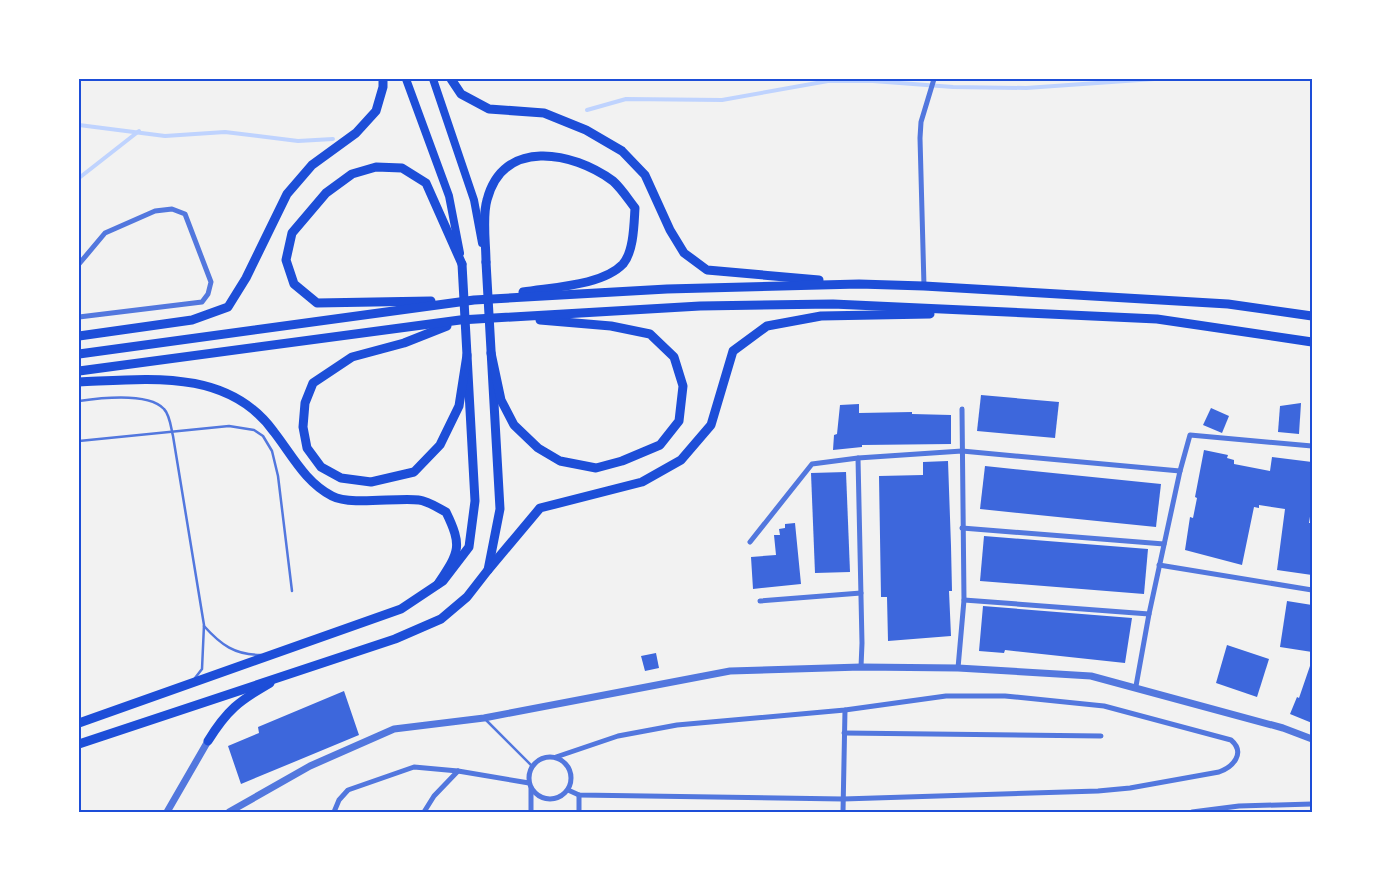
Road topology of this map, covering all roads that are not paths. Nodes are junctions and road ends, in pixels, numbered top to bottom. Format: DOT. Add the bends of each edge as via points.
graph roads {
  1 [pos="383,79"];
  2 [pos="406,79"];
  3 [pos="432,79"];
  4 [pos="451,79"];
  5 [pos="934,79"];
  6 [pos="486,262"];
  7 [pos="79,264"];
  8 [pos="462,264"];
  9 [pos="859,284"];
  10 [pos="924,286"];
  11 [pos="478,300"];
  12 [pos="1020,313"];
  13 [pos="1312,316"];
  14 [pos="79,317"];
  15 [pos="504,318"];
  16 [pos="460,320"];
  17 [pos="79,336"];
  18 [pos="1312,342"];
  19 [pos="491,353"];
  20 [pos="79,354"];
  21 [pos="467,355"];
  22 [pos="79,371"];
  23 [pos="79,382"];
  24 [pos="79,401"];
  25 [pos="962,409"];
  26 [pos="172,432"];
  27 [pos="79,442"];
  28 [pos="1312,446"];
  29 [pos="962,451"];
  30 [pos="858,458"];
  31 [pos="1180,471"];
  32 [pos="962,528"];
  33 [pos="750,542"];
  34 [pos="1164,544"];
  35 [pos="1159,565"];
  36 [pos="488,570"];
  37 [pos="438,584"];
  38 [pos="1312,590"];
  39 [pos="292,591"];
  40 [pos="861,594"];
  41 [pos="760,600"];
  42 [pos="964,600"];
  43 [pos="1148,614"];
  44 [pos="204,625"];
  45 [pos="275,655"];
  46 [pos="861,667"];
  47 [pos="958,668"];
  48 [pos="288,673"];
  49 [pos="190,684"];
  50 [pos="1136,686"];
  51 [pos="845,710"];
  52 [pos="484,718"];
  53 [pos="79,723"];
  54 [pos="844,733"];
  55 [pos="1101,736"];
  56 [pos="1312,739"];
  57 [pos="208,741"];
  58 [pos="79,744"];
  59 [pos="556,758"];
  60 [pos="532,766"];
  61 [pos="458,771"];
  62 [pos="530,786"];
  63 [pos="568,790"];
  64 [pos="579,796"];
  65 [pos="843,799"];
  66 [pos="1312,804"];
  67 [pos="167,812"];
  68 [pos="228,812"];
  69 [pos="334,812"];
  70 [pos="424,812"];
  71 [pos="531,812"];
  72 [pos="578,812"];
  73 [pos="843,812"];
  74 [pos="1192,812"];
  1 -- 17 [label="main road" via="376,111 356,133 312,165 287,194 228,307 192,320"];
  2 -- 8 [label="main road" via="449,196"];
  3 -- 6 [label="main road" via="474,200"];
  4 -- 9 [label="main road" via="461,94 488,109 544,113 586,130 622,151 644,175 684,253 707,270"];
  5 -- 10 [label="street" via="921,122"];
  6 -- 11 [label="main road" via="486,202 495,180 519,158 550,154 581,163 614,182 635,208 633,239 624,263 599,279"];
  6 -- 19 [label="main road"];
  7 -- 14 [label="street" via="105,233 155,211 172,209 185,214 211,282 202,302"];
  8 -- 11 [label="main road" via="426,183 402,168 376,166 352,174 326,193 292,233 286,260 294,284 317,303"];
  8 -- 21 [label="main road"];
  9 -- 10 [label="main road"];
  9 -- 11 [label="main road" via="667,289"];
  10 -- 13 [label="main road" via="1228,304"];
  11 -- 20 [label="main road"];
  12 -- 15 [label="main road" via="834,304 700,306"];
  12 -- 18 [label="main road" via="1157,319"];
  12 -- 36 [label="main road" via="822,316 767,326 733,351 711,424 681,460 642,482 540,508"];
  15 -- 16 [label="main road"];
  15 -- 19 [label="main road" via="611,326 650,334 674,357 683,386 679,421 660,446 622,461 596,468 560,461 538,448 514,425 501,400"];
  16 -- 21 [label="main road" via="404,343 352,357 313,383 304,411 307,448 321,468 341,478 371,482 414,472 440,445 459,406"];
  16 -- 22 [label="main road"];
  19 -- 36 [label="main road" via="500,509"];
  21 -- 37 [label="main road" via="475,501 469,548"];
  23 -- 37 [label="main road" via="168,378 209,386 252,406 274,431 295,463 317,486 334,497 420,500 446,512 456,532 457,555"];
  24 -- 26 [label="lane" via="137,399 156,404 166,410"];
  25 -- 29 [label="street"];
  26 -- 27 [label="lane"];
  26 -- 39 [label="lane" via="229,426 254,430 263,436 272,451 278,476"];
  26 -- 44 [label="lane"];
  28 -- 31 [label="street" via="1190,435"];
  29 -- 30 [label="street"];
  29 -- 31 [label="street"];
  29 -- 32 [label="street"];
  30 -- 33 [label="street" via="812,464"];
  30 -- 40 [label="street"];
  31 -- 34 [label="street"];
  32 -- 34 [label="street"];
  32 -- 42 [label="street"];
  34 -- 35 [label="street"];
  35 -- 38 [label="street"];
  35 -- 43 [label="street"];
  36 -- 48 [label="main road" via="467,597 441,619 394,639"];
  37 -- 45 [label="main road" via="401,609"];
  40 -- 41 [label="street"];
  40 -- 46 [label="street"];
  42 -- 43 [label="street"];
  42 -- 47 [label="street"];
  43 -- 50 [label="street"];
  44 -- 45 [label="lane" via="234,652"];
  44 -- 49 [label="lane" via="202,669"];
  45 -- 49 [label="main road"];
  46 -- 47 [label="street"];
  46 -- 52 [label="street" via="730,671"];
  47 -- 50 [label="street" via="1091,676"];
  48 -- 57 [label="main road" via="241,700 223,716"];
  48 -- 58 [label="main road"];
  49 -- 53 [label="main road"];
  50 -- 56 [label="street"];
  51 -- 54 [label="street"];
  51 -- 59 [label="street" via="677,725 618,736"];
  51 -- 65 [label="street" via="946,696 1005,696 1104,706 1230,740 1238,753 1235,763 1228,769 1130,788"];
  52 -- 60 [label="lane"];
  52 -- 68 [label="street" via="394,729 310,766"];
  54 -- 55 [label="street"];
  54 -- 65 [label="street"];
  57 -- 67 [label="street"];
  59 -- 60 [label="street" via="542,758"];
  59 -- 63 [label="street" via="570,771 572,778"];
  60 -- 62 [label="street"];
  61 -- 62 [label="street"];
  61 -- 69 [label="street" via="426,767 403,769 348,790"];
  61 -- 70 [label="street" via="434,796"];
  62 -- 63 [label="street" via="539,796 551,799"];
  62 -- 71 [label="street"];
  63 -- 64 [label="street"];
  64 -- 65 [label="street"];
  64 -- 72 [label="street"];
  65 -- 73 [label="street"];
  66 -- 74 [label="street" via="1239,806"];
}
